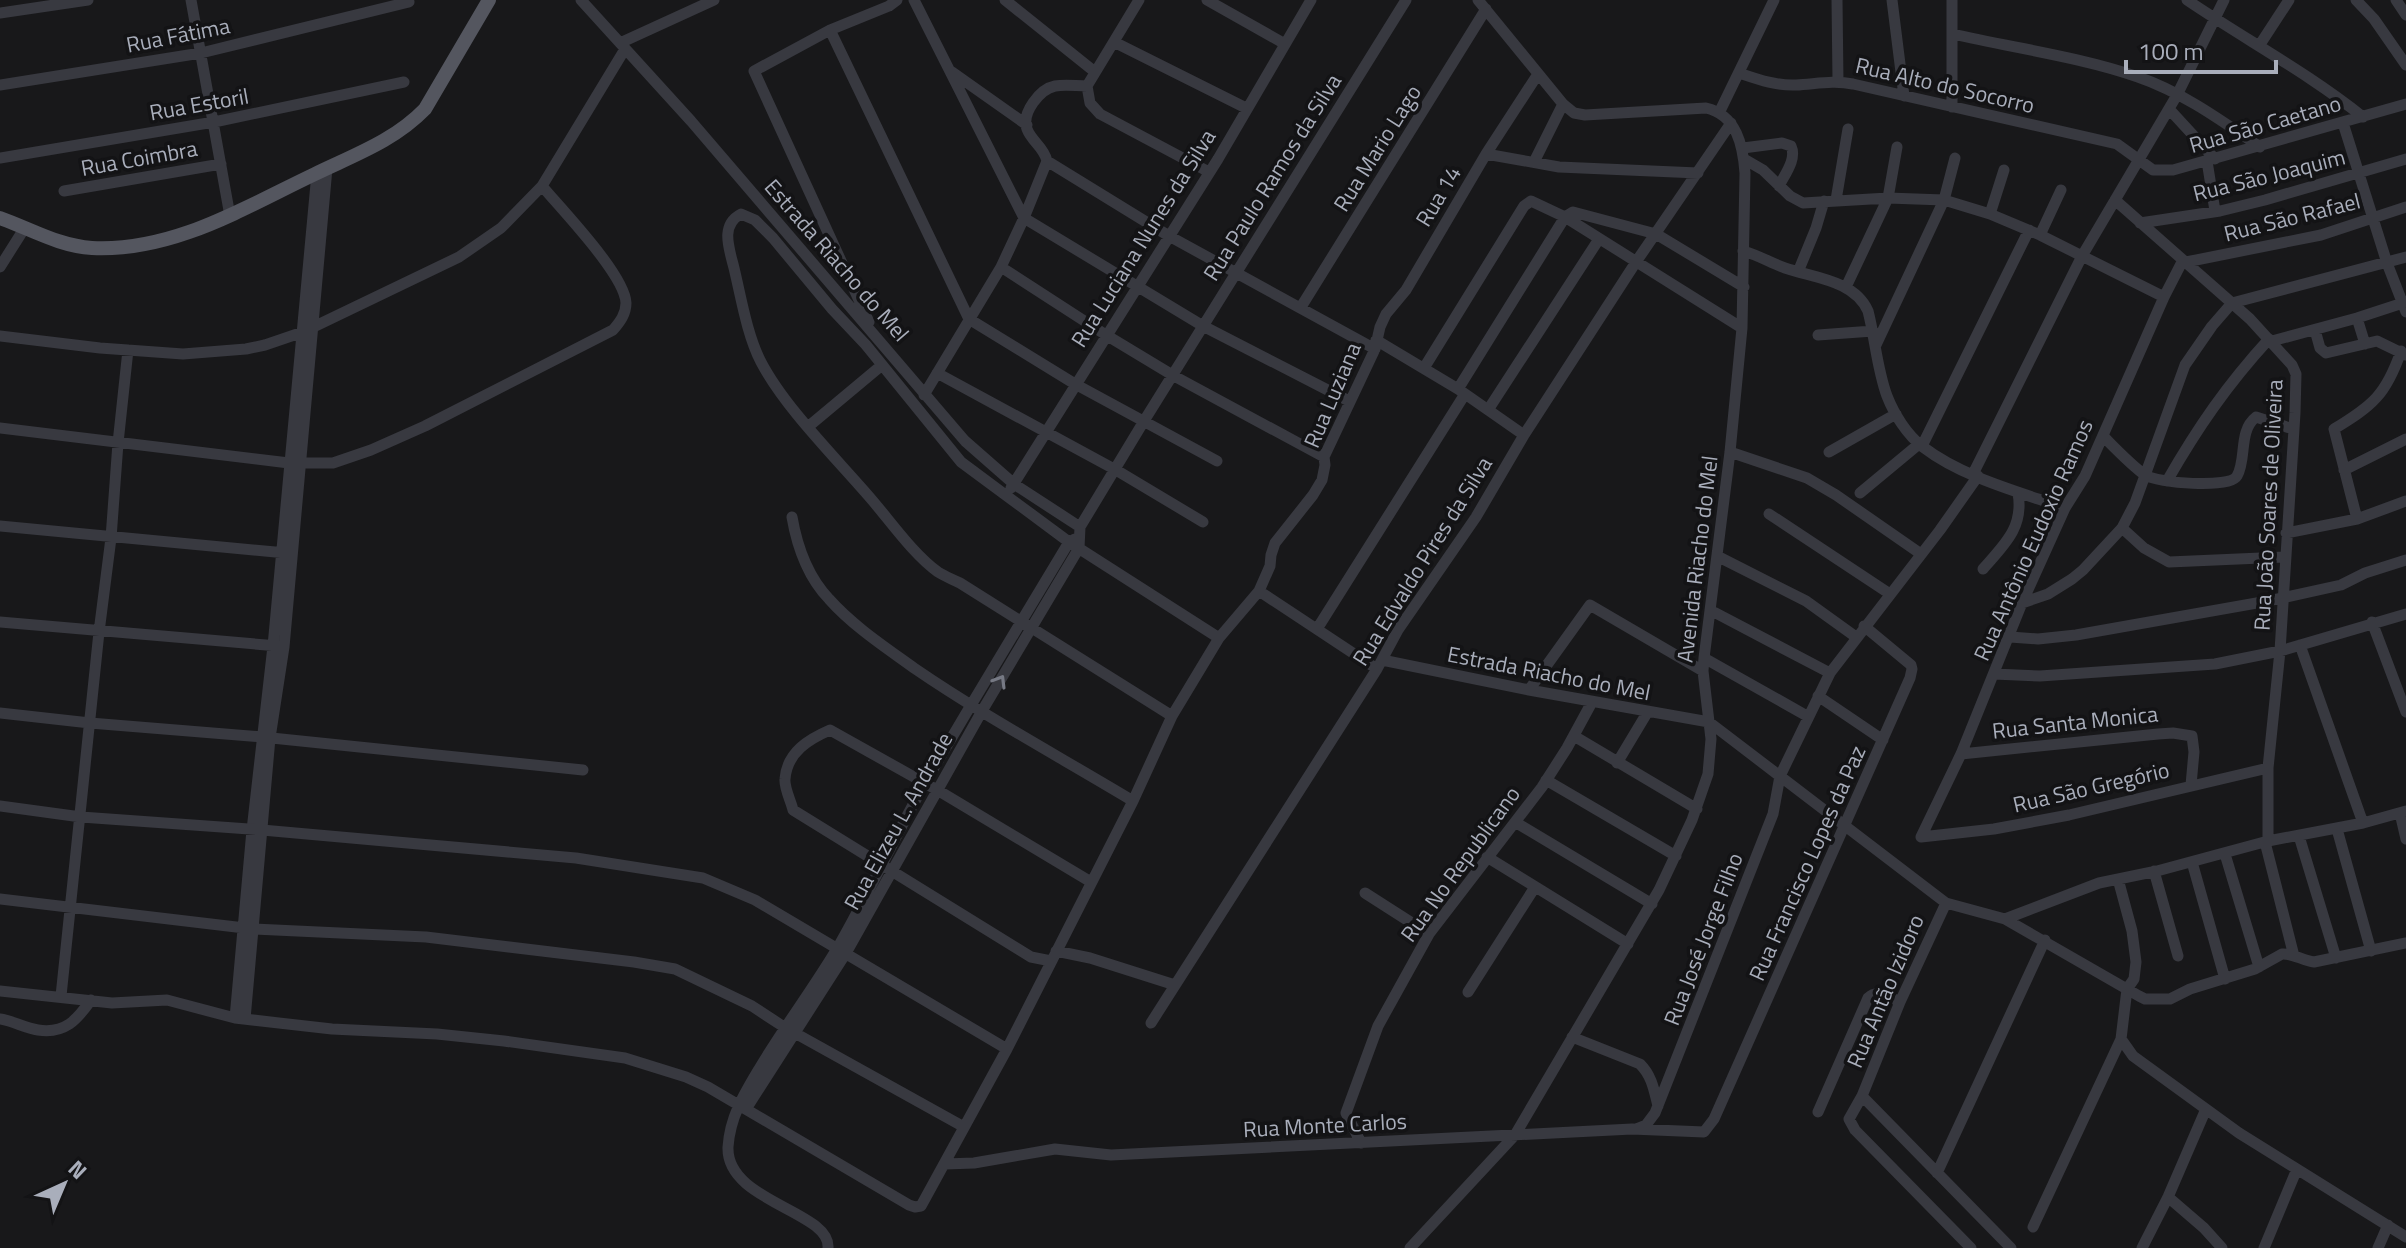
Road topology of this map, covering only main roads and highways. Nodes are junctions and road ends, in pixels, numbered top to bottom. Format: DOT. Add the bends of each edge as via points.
graph roads {
  1 [pos="489,0"];
  2 [pos="0,218"];
  1 -- 2 [label="main road" via="425,109 400,132 230,216 161,240 109,247 72,245"];
}
